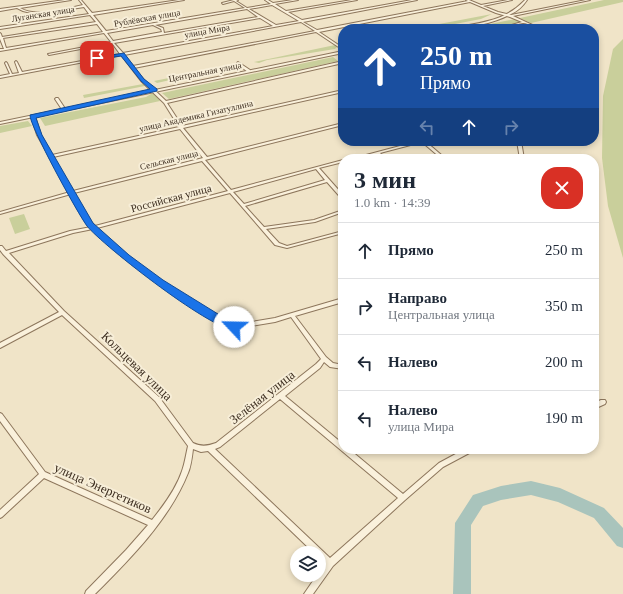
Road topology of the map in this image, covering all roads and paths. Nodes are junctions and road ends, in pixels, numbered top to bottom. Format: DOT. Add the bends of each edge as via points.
graph roads {
  1 [pos="70,0"];
  2 [pos="80,0"];
  3 [pos="183,0"];
  4 [pos="235,0"];
  5 [pos="238,0"];
  6 [pos="266,0"];
  7 [pos="296,0"];
  8 [pos="356,0"];
  9 [pos="416,0"];
  10 [pos="511,0"];
  11 [pos="526,0"];
  12 [pos="589,0"];
  13 [pos="468,1"];
  14 [pos="223,3"];
  15 [pos="272,4"];
  16 [pos="84,6"];
  17 [pos="480,6"];
  18 [pos="17,8"];
  19 [pos="247,8"];
  20 [pos="0,10"];
  21 [pos="286,12"];
  22 [pos="513,13"];
  23 [pos="90,14"];
  24 [pos="521,14"];
  25 [pos="509,16"];
  26 [pos="260,17"];
  27 [pos="301,21"];
  28 [pos="524,22"];
  29 [pos="97,23"];
  30 [pos="153,24"];
  31 [pos="352,24"];
  32 [pos="472,24"];
  33 [pos="517,24"];
  34 [pos="529,24"];
  35 [pos="275,26"];
  36 [pos="338,27"];
  37 [pos="0,28"];
  38 [pos="317,31"];
  39 [pos="104,32"];
  40 [pos="0,34"];
  41 [pos="161,34"];
  42 [pos="1,38"];
  43 [pos="113,43"];
  44 [pos="338,46"];
  45 [pos="5,49"];
  46 [pos="0,50"];
  47 [pos="338,51"];
  48 [pos="49,54"];
  49 [pos="122,54"];
  50 [pos="16,62"];
  51 [pos="6,63"];
  52 [pos="238,63"];
  53 [pos="338,63"];
  54 [pos="132,66"];
  55 [pos="249,71"];
  56 [pos="21,73"];
  57 [pos="11,74"];
  58 [pos="0,76"];
  59 [pos="155,90"];
  60 [pos="338,92"];
  61 [pos="57,99"];
  62 [pos="165,102"];
  63 [pos="64,110"];
  64 [pos="32,116"];
  65 [pos="0,123"];
  66 [pos="338,125"];
  67 [pos="181,128"];
  68 [pos="403,146"];
  69 [pos="428,146"];
  70 [pos="377,153"];
  71 [pos="373,154"];
  72 [pos="438,154"];
  73 [pos="52,156"];
  74 [pos="204,159"];
  75 [pos="338,163"];
  76 [pos="317,168"];
  77 [pos="327,181"];
  78 [pos="231,191"];
  79 [pos="72,193"];
  80 [pos="338,193"];
  81 [pos="243,205"];
  82 [pos="0,213"];
  83 [pos="338,213"];
  84 [pos="94,228"];
  85 [pos="265,228"];
  86 [pos="338,233"];
  87 [pos="0,247"];
  88 [pos="5,253"];
  89 [pos="338,301"];
  90 [pos="62,312"];
  91 [pos="292,315"];
  92 [pos="0,346"];
  93 [pos="324,359"];
  94 [pos="338,366"];
  95 [pos="281,396"];
  96 [pos="603,402"];
  97 [pos="599,404"];
  98 [pos="0,416"];
  99 [pos="338,443"];
  100 [pos="191,445"];
  101 [pos="209,448"];
  102 [pos="351,454"];
  103 [pos="462,454"];
  104 [pos="44,474"];
  105 [pos="403,498"];
  106 [pos="0,514"];
  107 [pos="153,524"];
  108 [pos="330,562"];
  109 [pos="89,594"];
  110 [pos="308,594"];
  1 -- 18 [label="street"];
  2 -- 16 [label="street"];
  3 -- 23 [label="street, Луганская улица"];
  4 -- 5 [label="street"];
  4 -- 14 [label="street"];
  4 -- 19 [label="street"];
  6 -- 15 [label="street"];
  7 -- 15 [label="street, Рублёвская улица"];
  8 -- 21 [label="street"];
  9 -- 27 [label="street, улица Мира"];
  10 -- 17 [label="street"];
  11 -- 22 [label="street"];
  12 -- 24 [label="street"];
  13 -- 17 [label="street"];
  13 -- 31 [label="street"];
  15 -- 19 [label="street, Рублёвская улица"];
  15 -- 21 [label="street"];
  16 -- 18 [label="street" via="37,13 23,12"];
  16 -- 23 [label="street"];
  17 -- 25 [label="street"];
  18 -- 20 [label="street"];
  19 -- 26 [label="street"];
  19 -- 30 [label="street, Рублёвская улица"];
  21 -- 27 [label="street"];
  22 -- 24 [label="street"];
  22 -- 25 [label="street"];
  23 -- 29 [label="street"];
  23 -- 37 [label="street, Луганская улица"];
  24 -- 25 [label="street"];
  25 -- 28 [label="street"];
  25 -- 32 [label="street"];
  26 -- 35 [label="street"];
  26 -- 41 [label="street"];
  27 -- 35 [label="street, улица Мира"];
  27 -- 38 [label="street"];
  28 -- 33 [label="street"];
  28 -- 34 [label="street"];
  29 -- 39 [label="street"];
  29 -- 42 [label="street"];
  30 -- 39 [label="street, Рублёвская улица"];
  30 -- 41 [label="street" via="162,29"];
  35 -- 49 [label="street, улица Мира"];
  36 -- 38 [label="street"];
  38 -- 44 [label="street"];
  38 -- 54 [label="street"];
  39 -- 43 [label="street"];
  39 -- 45 [label="street, Рублёвская улица"];
  40 -- 42 [label="street"];
  41 -- 43 [label="street"];
  42 -- 45 [label="street"];
  43 -- 48 [label="street"];
  43 -- 49 [label="street"];
  45 -- 46 [label="street, Рублёвская улица"];
  47 -- 55 [label="street, Центральная улица"];
  49 -- 54 [label="street"];
  49 -- 56 [label="street, улица Мира"];
  50 -- 56 [label="street"];
  51 -- 57 [label="street"];
  52 -- 55 [label="street"];
  53 -- 62 [label="street"];
  54 -- 59 [label="street" via="142,80"];
  55 -- 59 [label="street, Центральная улица"];
  56 -- 57 [label="street, улица Мира"];
  57 -- 58 [label="street, улица Мира"];
  59 -- 62 [label="street"];
  59 -- 63 [label="street, Центральная улица"];
  60 -- 67 [label="street, улица Академика Гизатуллина"];
  61 -- 63 [label="street"];
  62 -- 67 [label="street"];
  63 -- 64 [label="street, Центральная улица"];
  64 -- 65 [label="street, Центральная улица"];
  64 -- 73 [label="street" via="39,135"];
  66 -- 74 [label="street, Сельская улица"];
  67 -- 73 [label="street, улица Академика Гизатуллина"];
  67 -- 74 [label="street"];
  68 -- 70 [label="street"];
  69 -- 72 [label="street"];
  70 -- 71 [label="street"];
  73 -- 79 [label="street"];
  74 -- 78 [label="street"];
  74 -- 79 [label="street, Сельская улица"];
  75 -- 76 [label="street, Российская улица"];
  76 -- 77 [label="street"];
  76 -- 78 [label="street, Российская улица"];
  77 -- 80 [label="street"];
  77 -- 81 [label="street"];
  78 -- 81 [label="street"];
  78 -- 84 [label="street, Российская улица"];
  79 -- 82 [label="street, Сельская улица"];
  79 -- 84 [label="street"];
  81 -- 85 [label="street"];
  83 -- 85 [label="street" via="315,221"];
  84 -- 88 [label="street, Российская улица" via="58,236"];
  84 -- 91 [label="street" via="159,282 219,321 234,327"];
  85 -- 86 [label="street" via="277,244 288,246"];
  87 -- 88 [label="street, Кольцевая улица"];
  88 -- 90 [label="street, Кольцевая улица"];
  89 -- 91 [label="street"];
  90 -- 92 [label="street"];
  90 -- 100 [label="street, Кольцевая улица" via="157,399"];
  91 -- 93 [label="street"];
  93 -- 94 [label="street"];
  93 -- 95 [label="street, Зелёная улица"];
  95 -- 99 [label="street"];
  95 -- 101 [label="street, Зелёная улица" via="242,428 218,445"];
  96 -- 97 [label="street"];
  98 -- 104 [label="street, улица Энергетиков"];
  100 -- 101 [label="street"];
  100 -- 107 [label="street" via="185,472 177,490"];
  101 -- 108 [label="street"];
  102 -- 105 [label="street"];
  103 -- 105 [label="street" via="442,465"];
  104 -- 106 [label="street"];
  104 -- 107 [label="street, улица Энергетиков"];
  105 -- 108 [label="street"];
  107 -- 109 [label="street"];
  108 -- 110 [label="street"];
}
